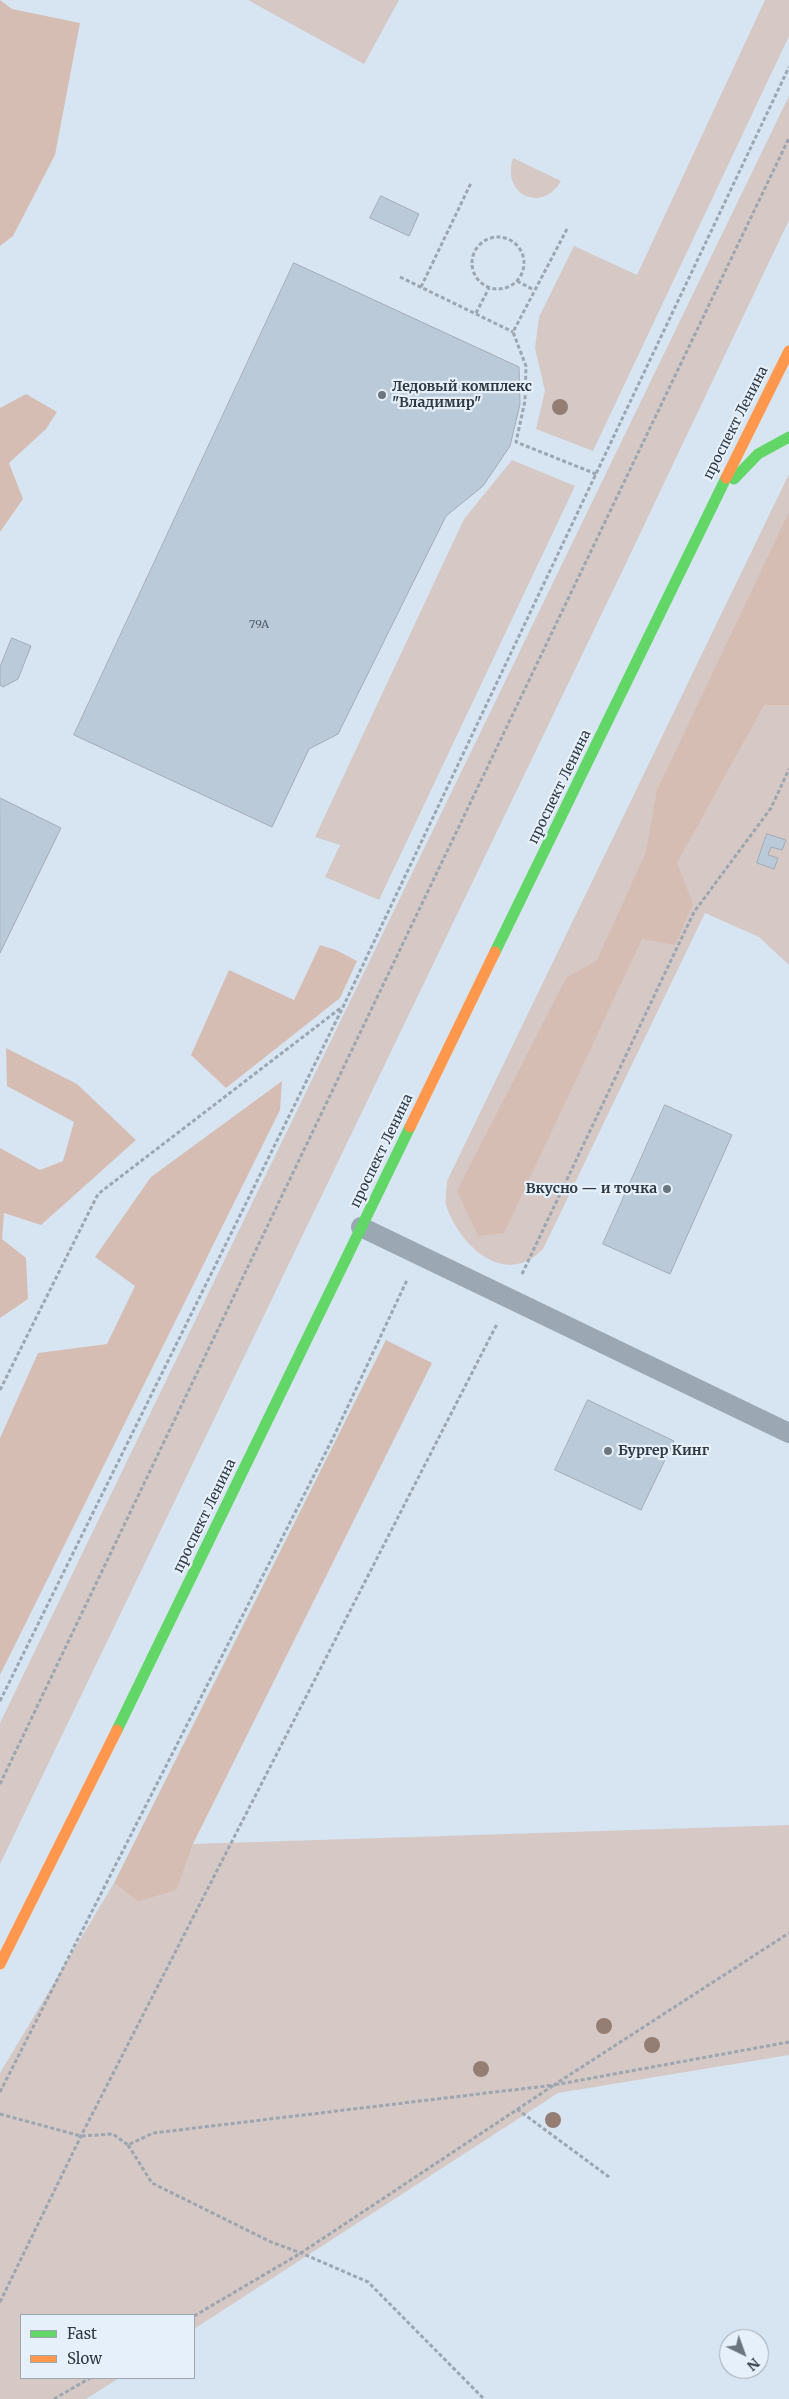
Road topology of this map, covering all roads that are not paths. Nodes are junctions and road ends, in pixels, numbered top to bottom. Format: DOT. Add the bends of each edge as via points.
graph roads {
  1 [pos="789,351"];
  2 [pos="789,437"];
  3 [pos="712,506"];
  4 [pos="361,1227"];
  5 [pos="789,1433"];
  6 [pos="0,1964"];
  1 -- 3 [label="main road, проспект Ленина"];
  2 -- 3 [label="main road" via="774,442 749,460"];
  3 -- 4 [label="main road, проспект Ленина"];
  4 -- 5 [label="lane"];
  4 -- 6 [label="main road, проспект Ленина"];
}
